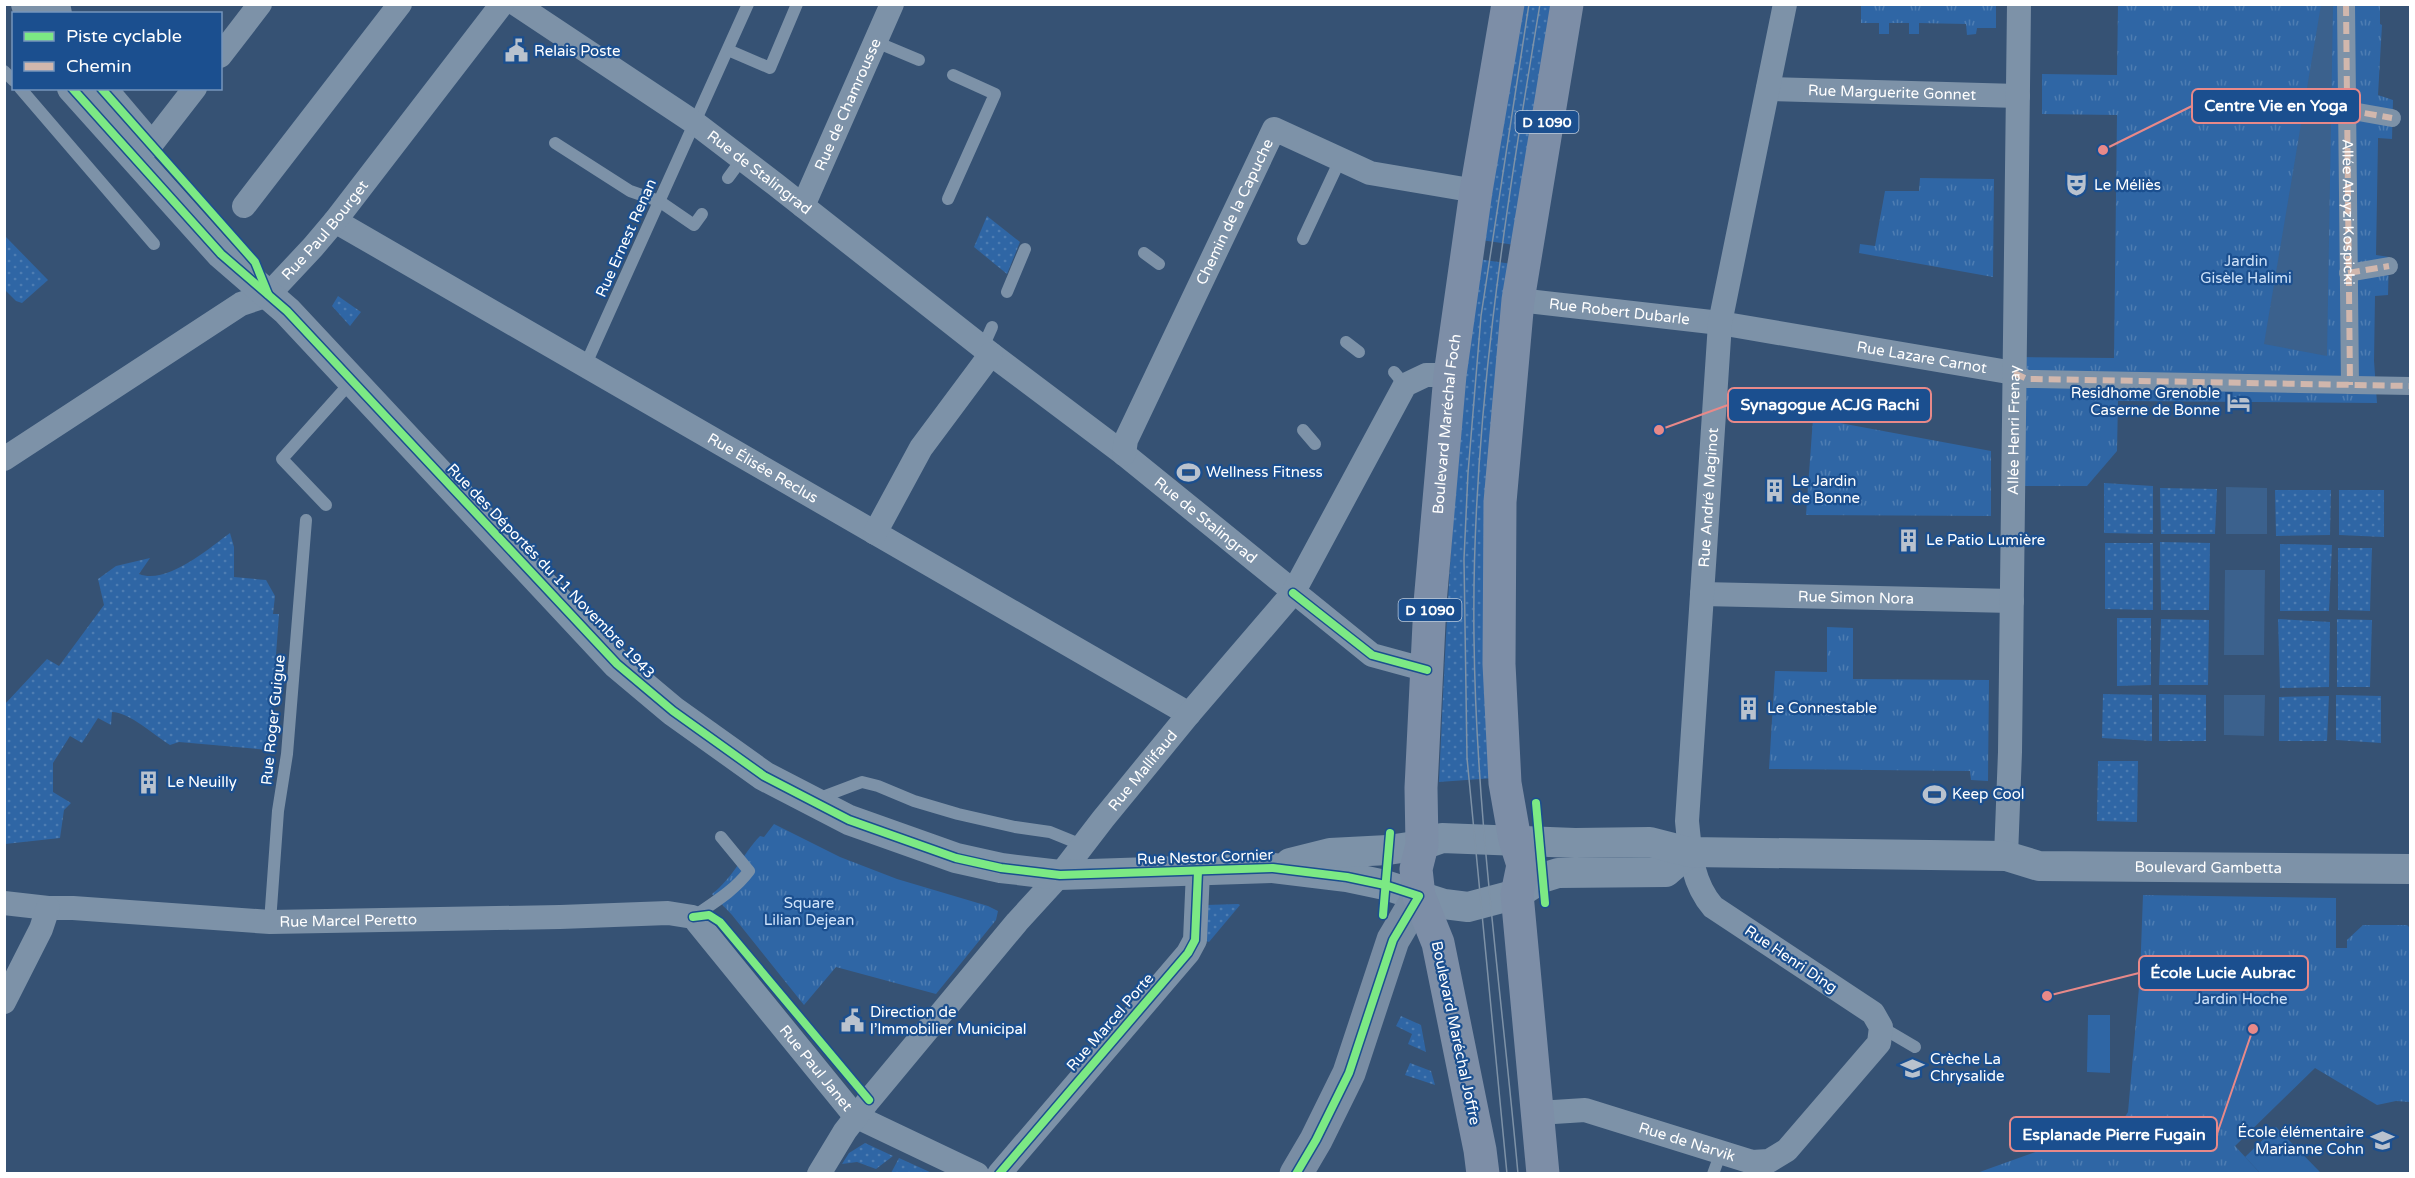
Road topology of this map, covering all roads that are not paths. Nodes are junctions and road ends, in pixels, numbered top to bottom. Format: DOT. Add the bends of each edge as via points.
graph roads {
  1 [pos="260,4"];
  2 [pos="400,4"];
  3 [pos="502,4"];
  4 [pos="516,4"];
  5 [pos="748,4"];
  6 [pos="797,4"];
  7 [pos="892,4"];
  8 [pos="1508,4"];
  9 [pos="1567,4"];
  10 [pos="1785,4"];
  11 [pos="2019,4"];
  12 [pos="2346,4"];
  13 [pos="876,42"];
  14 [pos="728,50"];
  15 [pos="222,53"];
  16 [pos="919,60"];
  17 [pos="953,75"];
  18 [pos="1768,89"];
  19 [pos="22,90"];
  20 [pos="74,90"];
  21 [pos="103,90"];
  22 [pos="193,90"];
  23 [pos="2018,96"];
  24 [pos="2347,110"];
  25 [pos="2392,118"];
  26 [pos="695,123"];
  27 [pos="555,143"];
  28 [pos="150,146"];
  29 [pos="1340,160"];
  30 [pos="1476,191"];
  31 [pos="948,199"];
  32 [pos="659,201"];
  33 [pos="244,206"];
  34 [pos="803,206"];
  35 [pos="702,214"];
  36 [pos="335,221"];
  37 [pos="1303,238"];
  38 [pos="154,244"];
  39 [pos="1025,249"];
  40 [pos="1144,253"];
  41 [pos="1159,264"];
  42 [pos="2389,266"];
  43 [pos="2348,273"];
  44 [pos="1007,292"];
  45 [pos="268,295"];
  46 [pos="1518,300"];
  47 [pos="1720,323"];
  48 [pos="1346,342"];
  49 [pos="989,343"];
  50 [pos="1359,352"];
  51 [pos="585,366"];
  52 [pos="2014,373"];
  53 [pos="1450,375"];
  54 [pos="351,382"];
  55 [pos="2350,385"];
  56 [pos="2410,386"];
  57 [pos="1303,430"];
  58 [pos="1315,444"];
  59 [pos="1124,454"];
  60 [pos="4,459"];
  61 [pos="326,505"];
  62 [pos="306,520"];
  63 [pos="875,533"];
  64 [pos="1293,593"];
  65 [pos="1702,594"];
  66 [pos="2012,601"];
  67 [pos="1427,670"];
  68 [pos="1189,714"];
  69 [pos="811,802"];
  70 [pos="721,837"];
  71 [pos="1515,840"];
  72 [pos="1082,845"];
  73 [pos="1422,845"];
  74 [pos="2410,851"];
  75 [pos="1689,852"];
  76 [pos="2006,856"];
  77 [pos="1273,868"];
  78 [pos="2410,869"];
  79 [pos="1198,871"];
  80 [pos="1060,875"];
  81 [pos="1517,894"];
  82 [pos="1419,896"];
  83 [pos="4,903"];
  84 [pos="48,908"];
  85 [pos="693,916"];
  86 [pos="270,922"];
  87 [pos="4,1002"];
  88 [pos="1881,1027"];
  89 [pos="1915,1047"];
  90 [pos="1538,1113"];
  91 [pos="855,1116"];
  92 [pos="1717,1163"];
  93 [pos="1772,1167"];
  94 [pos="819,1173"];
  95 [pos="977,1173"];
  96 [pos="999,1173"];
  97 [pos="1296,1173"];
  98 [pos="1483,1173"];
  99 [pos="1543,1173"];
  1 -- 15 [label="street"];
  2 -- 33 [label="street"];
  3 -- 36 [label="street, Rue Paul Bourget"];
  4 -- 26 [label="street, Rue de Stalingrad"];
  5 -- 14 [label="lane, Rue Ernest Renan"];
  6 -- 14 [label="lane" via="770,68"];
  7 -- 13 [label="street, Rue de Chamrousse"];
  8 -- 30 [label="main road, Boulevard Maréchal Foch / D 1090"];
  9 -- 46 [label="main road, D 1090"];
  10 -- 18 [label="street, Rue André Maginot"];
  11 -- 23 [label="street, Allée Henri Frenay"];
  12 -- 24 [label="street, Allée Aloyzi Kospicki"];
  13 -- 16 [label="lane"];
  13 -- 34 [label="street, Rue de Chamrousse"];
  14 -- 26 [label="lane, Rue Ernest Renan"];
  17 -- 31 [label="lane" via="995,94"];
  18 -- 23 [label="street, Rue Marguerite Gonnet"];
  18 -- 47 [label="street, Rue André Maginot"];
  19 -- 38 [label="lane"];
  20 -- 45 [label="street, Rue des Déportés du 11 Novembre 1943" via="221,254"];
  21 -- 28 [label="street, Rue des Déportés du 11 Novembre 1943"];
  22 -- 28 [label="street"];
  23 -- 52 [label="street, Allée Henri Frenay"];
  24 -- 25 [label="street"];
  24 -- 43 [label="street, Allée Aloyzi Kospicki"];
  26 -- 32 [label="lane, Rue Ernest Renan"];
  26 -- 34 [label="street, Rue de Stalingrad" via="735,169"];
  27 -- 32 [label="lane" via="630,191"];
  28 -- 45 [label="street, Rue des Déportés du 11 Novembre 1943" via="255,262"];
  29 -- 30 [label="street, Chemin de la Capuche" via="1370,173"];
  29 -- 37 [label="lane"];
  29 -- 59 [label="street, Chemin de la Capuche" via="1274,129 1192,289 1126,440"];
  30 -- 53 [label="main road, Boulevard Maréchal Foch / D 1090"];
  32 -- 35 [label="lane" via="694,225"];
  32 -- 51 [label="lane, Rue Ernest Renan"];
  34 -- 49 [label="street, Rue de Stalingrad"];
  36 -- 45 [label="street, Rue Paul Bourget"];
  36 -- 51 [label="street, Rue Élisée Reclus"];
  39 -- 44 [label="lane"];
  40 -- 41 [label="lane"];
  42 -- 43 [label="street"];
  43 -- 55 [label="street, Allée Aloyzi Kospicki"];
  45 -- 54 [label="street, Rue des Déportés du 11 Novembre 1943"];
  45 -- 60 [label="street, Rue Paul Bourget" via="241,304"];
  46 -- 47 [label="street, Rue Robert Dubarle"];
  46 -- 71 [label="main road, D 1090" via="1500,502 1499,603 1505,783"];
  47 -- 52 [label="street, Rue Lazare Carnot"];
  47 -- 65 [label="street, Rue André Maginot"];
  48 -- 50 [label="lane"];
  49 -- 59 [label="street, Rue de Stalingrad"];
  49 -- 63 [label="street" via="921,448"];
  51 -- 63 [label="street, Rue Élisée Reclus"];
  52 -- 55 [label="street, Rue Lazare Carnot" via="2027,379"];
  52 -- 66 [label="street, Allée Henri Frenay"];
  53 -- 64 [label="street, Rue Mallifaud" via="1400,378"];
  53 -- 67 [label="main road, Boulevard Maréchal Foch / D 1090"];
  54 -- 61 [label="lane" via="282,459"];
  54 -- 69 [label="street, Rue des Déportés du 11 Novembre 1943" via="633,679 722,747"];
  55 -- 56 [label="street, Rue Lazare Carnot"];
  57 -- 58 [label="lane"];
  59 -- 64 [label="street, Rue de Stalingrad"];
  62 -- 86 [label="lane, Rue Roger Guigue"];
  63 -- 68 [label="street, Rue Élisée Reclus"];
  64 -- 67 [label="street, Rue de Stalingrad" via="1372,655"];
  64 -- 68 [label="street, Rue Mallifaud"];
  65 -- 66 [label="street, Rue Simon Nora"];
  65 -- 75 [label="street, Rue André Maginot" via="1687,822"];
  66 -- 76 [label="street, Allée Henri Frenay"];
  67 -- 73 [label="main road, Boulevard Maréchal Foch / D 1090"];
  68 -- 72 [label="street, Rue Mallifaud"];
  69 -- 72 [label="lane" via="862,782 914,801 1050,832"];
  69 -- 80 [label="street, Rue des Déportés du 11 Novembre 1943" via="849,820 956,858"];
  70 -- 85 [label="lane" via="749,871 724,896"];
  71 -- 73 [label="street, Rue Nestor Cornier" via="1442,838"];
  71 -- 75 [label="street, Boulevard Gambetta" via="1650,842"];
  71 -- 81 [label="main road, D 1090" via="1523,865"];
  72 -- 80 [label="street, Rue Mallifaud"];
  73 -- 77 [label="street, Rue Nestor Cornier" via="1330,853"];
  73 -- 82 [label="main road, D 1090" via="1416,869"];
  74 -- 76 [label="street, Boulevard Gambetta" via="2040,848"];
  75 -- 76 [label="street, Boulevard Gambetta"];
  75 -- 81 [label="street" via="1666,872 1558,873"];
  75 -- 88 [label="street, Rue Henri Ding" via="1701,893 1713,907 1873,1013"];
  76 -- 78 [label="street, Boulevard Gambetta" via="2039,866"];
  77 -- 79 [label="street, Rue Nestor Cornier"];
  77 -- 82 [label="street, Rue Nestor Cornier" via="1347,877"];
  79 -- 80 [label="street, Rue Nestor Cornier"];
  79 -- 96 [label="street, Rue Marcel Porte" via="1195,940 1188,953"];
  80 -- 91 [label="street, Rue Mallifaud"];
  81 -- 82 [label="street, Rue Nestor Cornier" via="1468,907"];
  81 -- 90 [label="main road, D 1090"];
  82 -- 97 [label="main road" via="1393,940 1349,1073"];
  82 -- 98 [label="main road, Boulevard Maréchal Joffre / D 1090" via="1438,943"];
  83 -- 84 [label="street, Rue Marcel Peretto"];
  84 -- 86 [label="street, Rue Marcel Peretto"];
  84 -- 87 [label="street"];
  85 -- 86 [label="street, Rue Marcel Peretto" via="668,913"];
  85 -- 91 [label="street, Rue Paul Janet"];
  88 -- 89 [label="lane, Rue Henri Ding"];
  88 -- 93 [label="street, Rue de Narvik" via="1879,1043"];
  90 -- 92 [label="street, Rue de Narvik" via="1585,1110"];
  90 -- 99 [label="main road, D 1090"];
  91 -- 94 [label="street, Rue Mallifaud"];
  91 -- 95 [label="street, Rue Paul Janet"];
  92 -- 93 [label="street, Rue de Narvik" via="1752,1162"];
}
